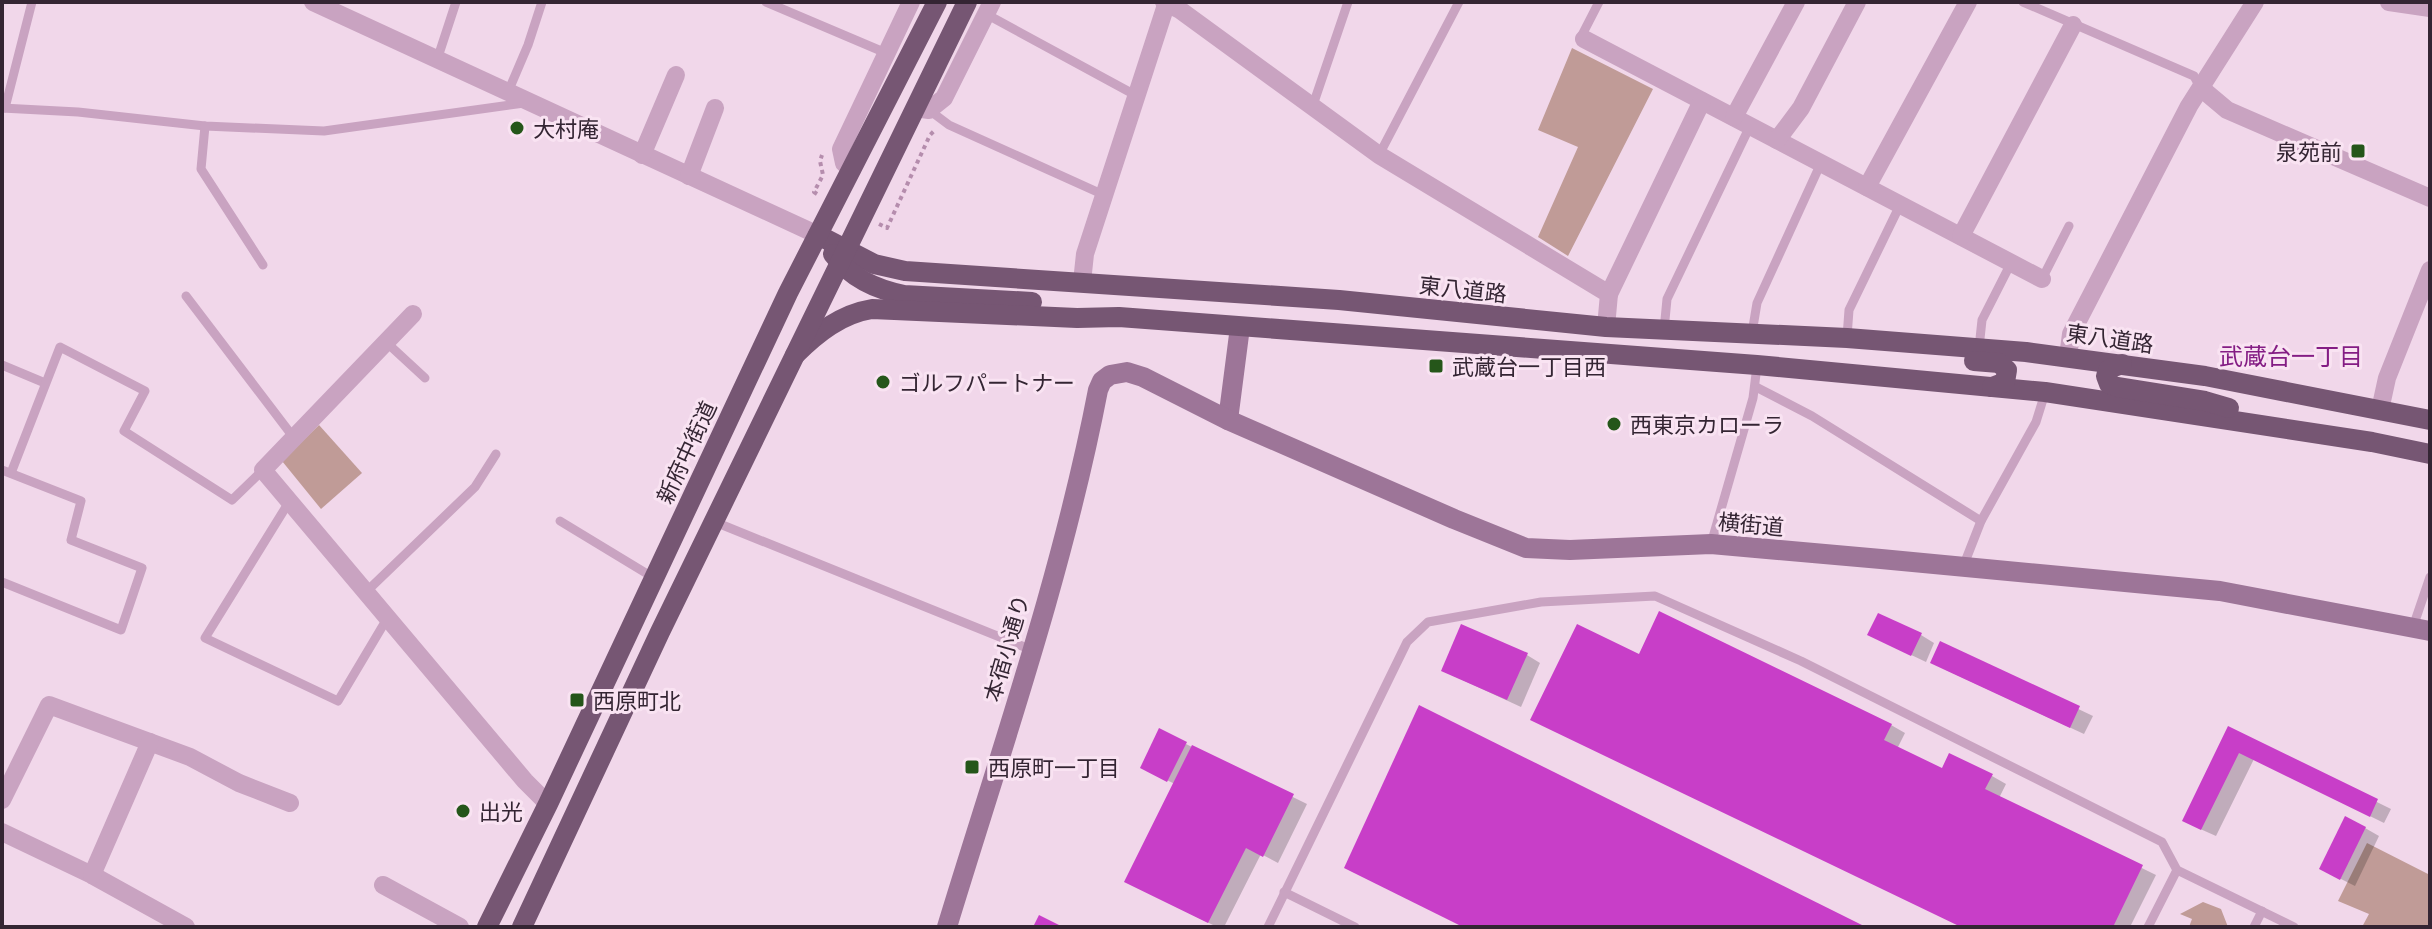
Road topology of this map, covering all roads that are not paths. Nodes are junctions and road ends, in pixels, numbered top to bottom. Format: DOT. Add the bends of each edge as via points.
graph roads {
  1 [pos="32,2"];
  2 [pos="313,2"];
  3 [pos="456,2"];
  4 [pos="542,2"];
  5 [pos="766,2"];
  6 [pos="911,2"];
  7 [pos="937,2"];
  8 [pos="967,2"];
  9 [pos="1348,2"];
  10 [pos="1459,2"];
  11 [pos="1599,2"];
  12 [pos="1796,2"];
  13 [pos="1857,2"];
  14 [pos="1968,2"];
  15 [pos="2023,2"];
  16 [pos="2255,2"];
  17 [pos="2389,2"];
  18 [pos="1166,3"];
  19 [pos="989,8"];
  20 [pos="2430,8"];
  21 [pos="345,10"];
  22 [pos="2073,25"];
  23 [pos="1584,39"];
  24 [pos="886,53"];
  25 [pos="437,60"];
  26 [pos="676,75"];
  27 [pos="2202,89"];
  28 [pos="508,92"];
  29 [pos="1137,96"];
  30 [pos="1702,101"];
  31 [pos="529,102"];
  32 [pos="3,108"];
  33 [pos="715,108"];
  34 [pos="1312,108"];
  35 [pos="922,109"];
  36 [pos="1742,122"];
  37 [pos="205,126"];
  38 [pos="1777,140"];
  39 [pos="642,155"];
  40 [pos="1379,155"];
  41 [pos="1821,163"];
  42 [pos="852,170"];
  43 [pos="689,176"];
  44 [pos="1867,187"];
  45 [pos="1104,195"];
  46 [pos="2430,198"];
  47 [pos="1900,205"];
  48 [pos="2069,226"];
  49 [pos="818,235"];
  50 [pos="1961,236"];
  51 [pos="842,256"];
  52 [pos="2011,263"];
  53 [pos="263,265"];
  54 [pos="2430,270"];
  55 [pos="2042,279"];
  56 [pos="1082,282"];
  57 [pos="1609,294"];
  58 [pos="186,296"];
  59 [pos="413,314"];
  60 [pos="1119,317"];
  61 [pos="1240,327"];
  62 [pos="1606,327"];
  63 [pos="1664,330"];
  64 [pos="1752,333"];
  65 [pos="1847,341"];
  66 [pos="386,342"];
  67 [pos="1979,348"];
  68 [pos="795,355"];
  69 [pos="2068,357"];
  70 [pos="2122,364"];
  71 [pos="2,365"];
  72 [pos="1757,365"];
  73 [pos="425,378"];
  74 [pos="1102,381"];
  75 [pos="45,383"];
  76 [pos="1756,387"];
  77 [pos="1992,387"];
  78 [pos="2045,392"];
  79 [pos="2380,410"];
  80 [pos="1228,420"];
  81 [pos="2430,420"];
  82 [pos="2306,432"];
  83 [pos="294,438"];
  84 [pos="496,454"];
  85 [pos="2430,454"];
  86 [pos="263,470"];
  87 [pos="6,471"];
  88 [pos="289,502"];
  89 [pos="560,521"];
  90 [pos="1981,521"];
  91 [pos="715,522"];
  92 [pos="1711,544"];
  93 [pos="1963,567"];
  94 [pos="2430,577"];
  95 [pos="654,578"];
  96 [pos="2,582"];
  97 [pos="366,592"];
  98 [pos="388,617"];
  99 [pos="2422,629"];
  100 [pos="1032,650"];
  101 [pos="150,742"];
  102 [pos="2,800"];
  103 [pos="290,803"];
  104 [pos="548,804"];
  105 [pos="2,832"];
  106 [pos="2177,870"];
  107 [pos="92,875"];
  108 [pos="383,885"];
  109 [pos="538,891"];
  110 [pos="1284,892"];
  111 [pos="2262,911"];
  112 [pos="186,927"];
  113 [pos="460,927"];
  114 [pos="487,927"];
  115 [pos="513,927"];
  116 [pos="522,927"];
  117 [pos="947,927"];
  118 [pos="1268,927"];
  119 [pos="1355,927"];
  120 [pos="2148,927"];
  121 [pos="2254,927"];
  122 [pos="2294,927"];
  1 -- 32 [label="lane"];
  2 -- 21 [label="street"];
  3 -- 25 [label="lane"];
  4 -- 28 [label="lane"];
  5 -- 24 [label="lane"];
  6 -- 24 [label="street"];
  7 -- 42 [label="main road, 新府中街道"];
  8 -- 35 [label="main road"];
  9 -- 34 [label="lane"];
  10 -- 40 [label="lane"];
  11 -- 23 [label="lane"];
  12 -- 36 [label="street"];
  13 -- 38 [label="street" via="1801,108"];
  14 -- 44 [label="street"];
  15 -- 22 [label="lane"];
  16 -- 27 [label="street"];
  17 -- 20 [label="street"];
  18 -- 29 [label="street"];
  18 -- 34 [label="street"];
  19 -- 29 [label="lane"];
  19 -- 35 [label="street" via="944,98"];
  21 -- 25 [label="street"];
  22 -- 27 [label="lane" via="2194,76"];
  22 -- 50 [label="street"];
  23 -- 30 [label="street"];
  24 -- 42 [label="street" via="841,149"];
  25 -- 28 [label="street"];
  26 -- 39 [label="street"];
  27 -- 46 [label="street" via="2227,110"];
  27 -- 69 [label="street" via="2098,279 2071,334"];
  28 -- 31 [label="street"];
  29 -- 45 [label="street"];
  30 -- 36 [label="street"];
  30 -- 57 [label="street"];
  31 -- 37 [label="lane" via="324,131"];
  31 -- 39 [label="street"];
  32 -- 37 [label="lane"];
  33 -- 43 [label="street"];
  34 -- 40 [label="street"];
  35 -- 45 [label="lane"];
  35 -- 51 [label="main road"];
  36 -- 38 [label="street"];
  36 -- 63 [label="lane" via="1667,299"];
  37 -- 53 [label="lane" via="201,169"];
  38 -- 41 [label="street"];
  39 -- 43 [label="street"];
  40 -- 57 [label="street"];
  41 -- 44 [label="street"];
  41 -- 64 [label="lane" via="1757,303"];
  42 -- 49 [label="main road, 新府中街道"];
  43 -- 49 [label="street"];
  44 -- 47 [label="street"];
  45 -- 56 [label="street"];
  47 -- 50 [label="street"];
  47 -- 65 [label="lane" via="1849,310"];
  48 -- 55 [label="lane"];
  49 -- 51 [label="main road, 東八道路"];
  49 -- 95 [label="main road, 新府中街道"];
  50 -- 52 [label="street"];
  51 -- 56 [label="main road, 東八道路" via="905,271"];
  51 -- 60 [label="main road, 東八道路" via="855,276 904,295 1078,305"];
  51 -- 68 [label="main road"];
  52 -- 55 [label="street"];
  52 -- 67 [label="lane" via="1982,320"];
  54 -- 79 [label="street" via="2387,378"];
  56 -- 62 [label="main road, 東八道路" via="1339,300"];
  57 -- 62 [label="street"];
  58 -- 83 [label="lane"];
  59 -- 66 [label="street"];
  60 -- 61 [label="main road, 東八道路"];
  60 -- 68 [label="main road, 東八道路" via="872,309 827,327"];
  61 -- 72 [label="main road, 東八道路"];
  61 -- 80 [label="street"];
  62 -- 63 [label="main road, 東八道路"];
  63 -- 64 [label="main road, 東八道路"];
  64 -- 65 [label="main road, 東八道路"];
  65 -- 67 [label="main road, 東八道路"];
  65 -- 77 [label="main road" via="1909,355 1999,363 2007,370 2007,379"];
  66 -- 73 [label="lane"];
  66 -- 83 [label="street"];
  67 -- 69 [label="main road, 東八道路"];
  68 -- 91 [label="main road"];
  69 -- 70 [label="main road, 東八道路"];
  70 -- 79 [label="main road, 東八道路"];
  70 -- 82 [label="main road" via="2112,366 2106,376 2109,384 2205,401"];
  71 -- 75 [label="lane"];
  72 -- 76 [label="lane"];
  72 -- 77 [label="main road, 東八道路"];
  74 -- 80 [label="street, 横街道" via="1127,372"];
  74 -- 100 [label="street, 本宿小通り"];
  75 -- 86 [label="lane" via="60,347 145,391 124,431 232,500"];
  75 -- 87 [label="lane"];
  76 -- 90 [label="lane"];
  76 -- 92 [label="lane"];
  77 -- 78 [label="main road, 東八道路"];
  78 -- 82 [label="main road, 東八道路"];
  78 -- 90 [label="lane" via="2036,422"];
  79 -- 81 [label="main road, 東八道路"];
  80 -- 92 [label="street, 横街道" via="1526,548"];
  82 -- 85 [label="main road, 東八道路"];
  83 -- 86 [label="street"];
  84 -- 97 [label="lane" via="475,487"];
  86 -- 88 [label="street"];
  87 -- 96 [label="lane" via="81,501 71,540 142,568 121,630"];
  88 -- 97 [label="street"];
  88 -- 98 [label="lane" via="205,638 338,701"];
  89 -- 95 [label="lane"];
  90 -- 93 [label="lane"];
  91 -- 100 [label="lane"];
  91 -- 109 [label="main road"];
  92 -- 93 [label="street, 横街道"];
  93 -- 99 [label="street, 横街道" via="2220,591"];
  94 -- 99 [label="lane"];
  95 -- 104 [label="main road, 新府中街道"];
  97 -- 98 [label="street"];
  98 -- 104 [label="street"];
  100 -- 117 [label="street, 本宿小通り"];
  101 -- 102 [label="street" via="49,705"];
  101 -- 103 [label="street"];
  101 -- 107 [label="street"];
  104 -- 114 [label="main road, 新府中街道"];
  105 -- 107 [label="street"];
  106 -- 110 [label="lane" via="2162,842 1801,661 1655,596 1541,602 1428,622 1407,642"];
  106 -- 111 [label="lane"];
  106 -- 120 [label="lane"];
  107 -- 112 [label="street"];
  108 -- 113 [label="street"];
  109 -- 115 [label="main road"];
  109 -- 116 [label="main road"];
  110 -- 118 [label="lane"];
  110 -- 119 [label="lane"];
  111 -- 121 [label="lane"];
  111 -- 122 [label="lane"];
}
